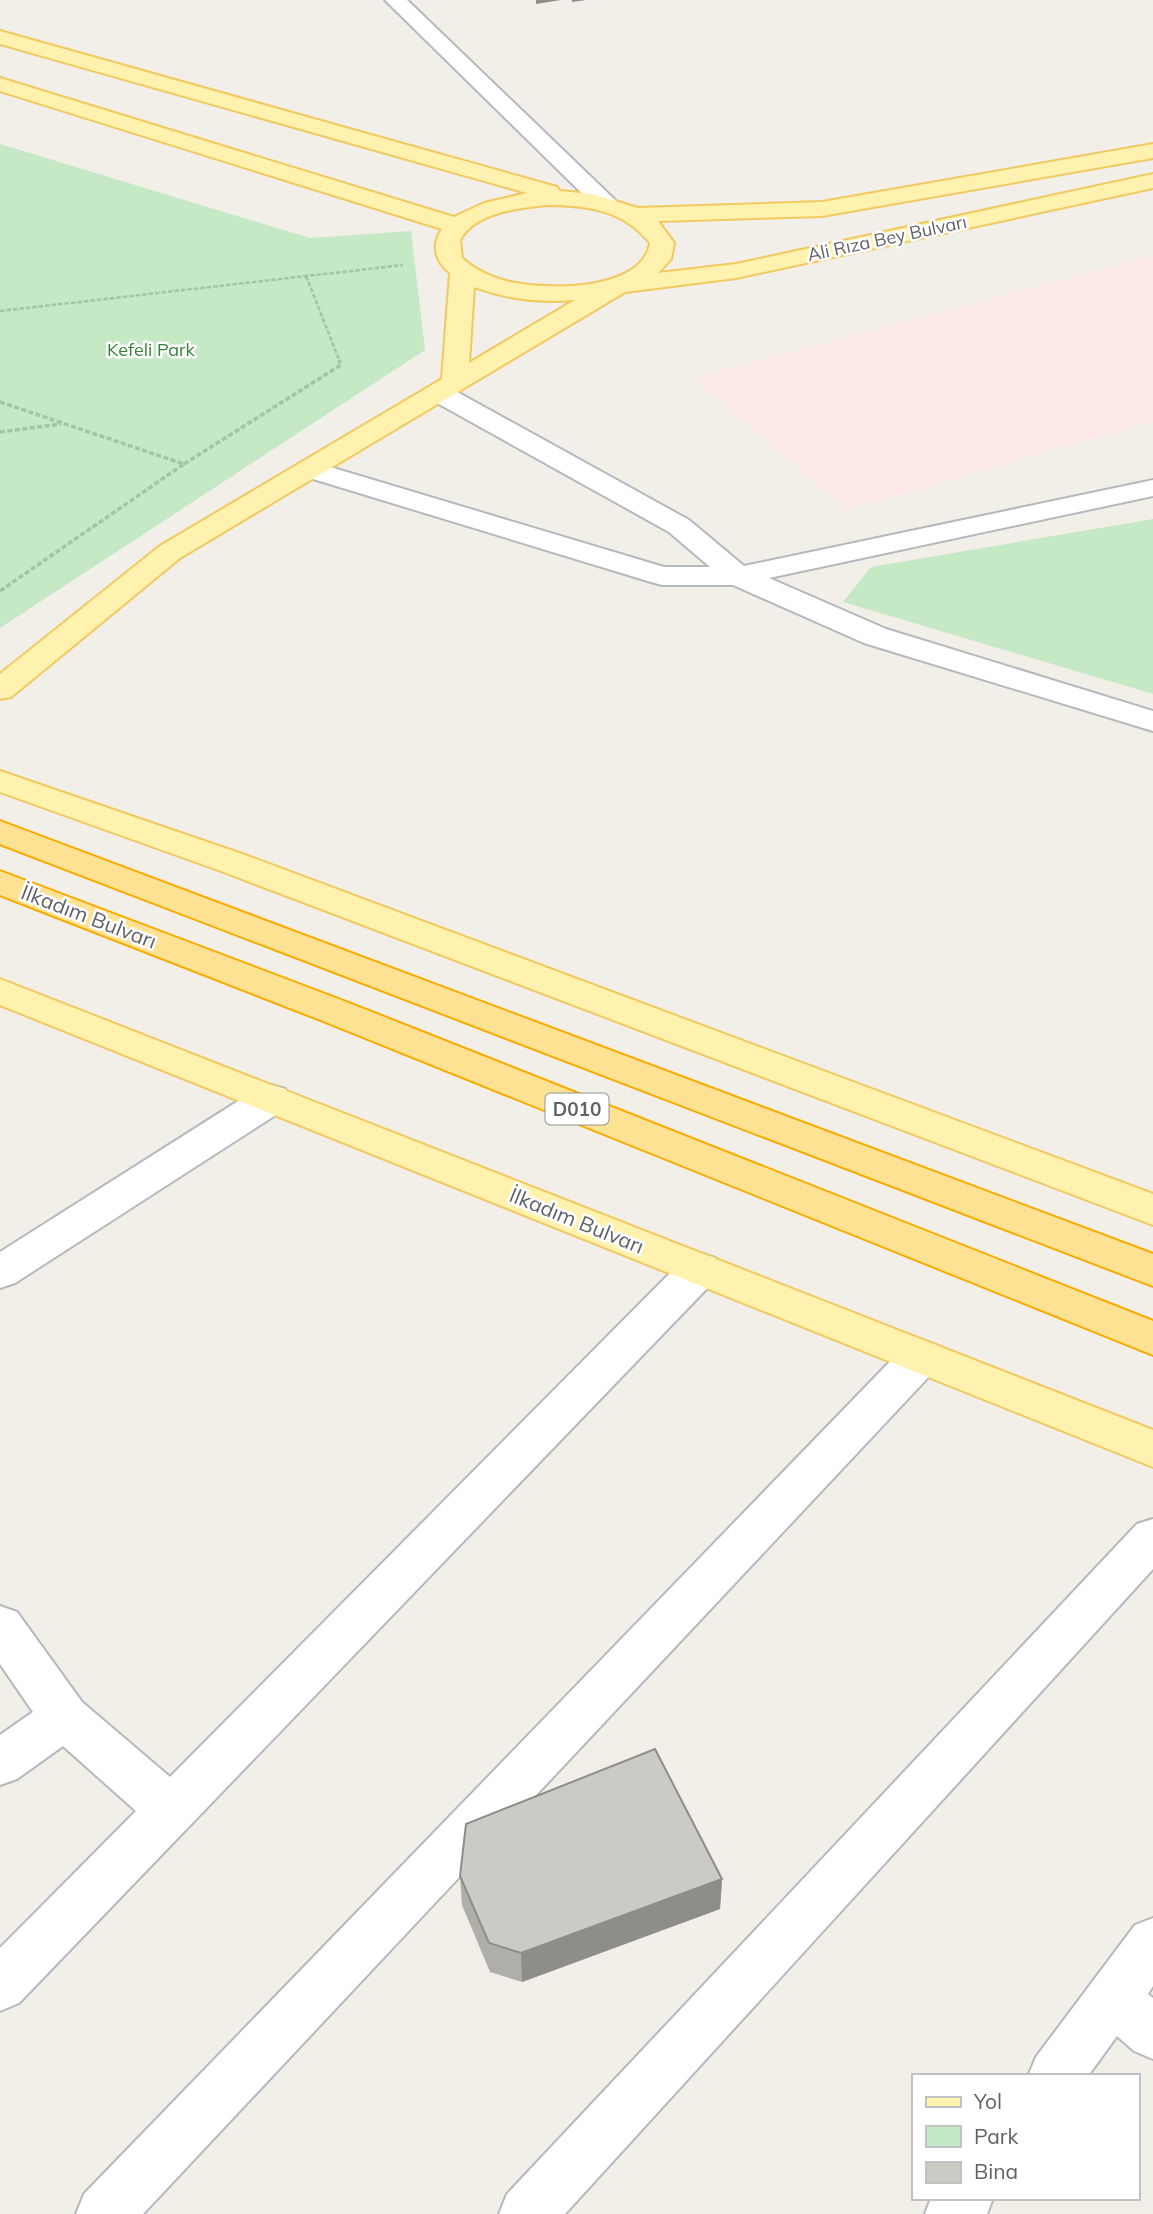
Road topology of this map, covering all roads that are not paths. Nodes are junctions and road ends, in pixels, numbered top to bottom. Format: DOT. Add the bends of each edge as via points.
graph roads {
  1 [pos="396,0"];
  2 [pos="0,37"];
  3 [pos="0,84"];
  4 [pos="1153,151"];
  5 [pos="1153,181"];
  6 [pos="575,199"];
  7 [pos="607,205"];
  8 [pos="635,215"];
  9 [pos="457,226"];
  10 [pos="462,272"];
  11 [pos="620,285"];
  12 [pos="447,388"];
  13 [pos="310,469"];
  14 [pos="1153,488"];
  15 [pos="738,576"];
  16 [pos="0,690"];
  17 [pos="1153,721"];
  18 [pos="0,781"];
  19 [pos="0,832"];
  20 [pos="0,882"];
  21 [pos="0,991"];
  22 [pos="271,1099"];
  23 [pos="1153,1210"];
  24 [pos="700,1269"];
  25 [pos="1153,1270"];
  26 [pos="0,1272"];
  27 [pos="1153,1339"];
  28 [pos="921,1357"];
  29 [pos="1153,1449"];
  30 [pos="1153,1538"];
  31 [pos="0,1626"];
  32 [pos="65,1717"];
  33 [pos="0,1763"];
  34 [pos="171,1810"];
  35 [pos="1153,1943"];
  36 [pos="0,1985"];
  37 [pos="1112,1998"];
  38 [pos="1153,2032"];
  39 [pos="1056,2074"];
  40 [pos="104,2214"];
  41 [pos="527,2214"];
  1 -- 7 [label="street"];
  2 -- 6 [label="main road"];
  3 -- 9 [label="main road"];
  4 -- 8 [label="main road, Ali Rıza Bey Bulvarı" via="822,209"];
  5 -- 11 [label="main road, Ali Rıza Bey Bulvarı" via="736,271"];
  6 -- 7 [label="main road"];
  6 -- 9 [label="main road" via="506,204"];
  7 -- 8 [label="main road"];
  8 -- 11 [label="main road" via="653,228 662,243 659,259"];
  9 -- 10 [label="main road" via="447,241 449,257"];
  10 -- 11 [label="main road" via="516,292 552,295"];
  10 -- 12 [label="main road"];
  11 -- 12 [label="main road"];
  12 -- 13 [label="main road"];
  12 -- 15 [label="street" via="679,526"];
  13 -- 15 [label="street" via="663,576"];
  13 -- 16 [label="main road" via="170,552"];
  14 -- 15 [label="street"];
  15 -- 17 [label="street" via="875,636"];
  18 -- 23 [label="main road" via="233,863"];
  19 -- 25 [label="highway, D010"];
  20 -- 27 [label="highway, İlkadım Bulvarı / D010"];
  21 -- 22 [label="main road, İlkadım Bulvarı"];
  22 -- 24 [label="main road, İlkadım Bulvarı"];
  22 -- 26 [label="street"];
  24 -- 28 [label="main road, İlkadım Bulvarı"];
  24 -- 34 [label="street"];
  28 -- 29 [label="main road, İlkadım Bulvarı"];
  28 -- 40 [label="street"];
  30 -- 41 [label="street"];
  31 -- 32 [label="street"];
  32 -- 33 [label="street"];
  32 -- 34 [label="street"];
  34 -- 36 [label="street"];
  35 -- 37 [label="street"];
  37 -- 38 [label="street"];
  37 -- 39 [label="street"];
}
